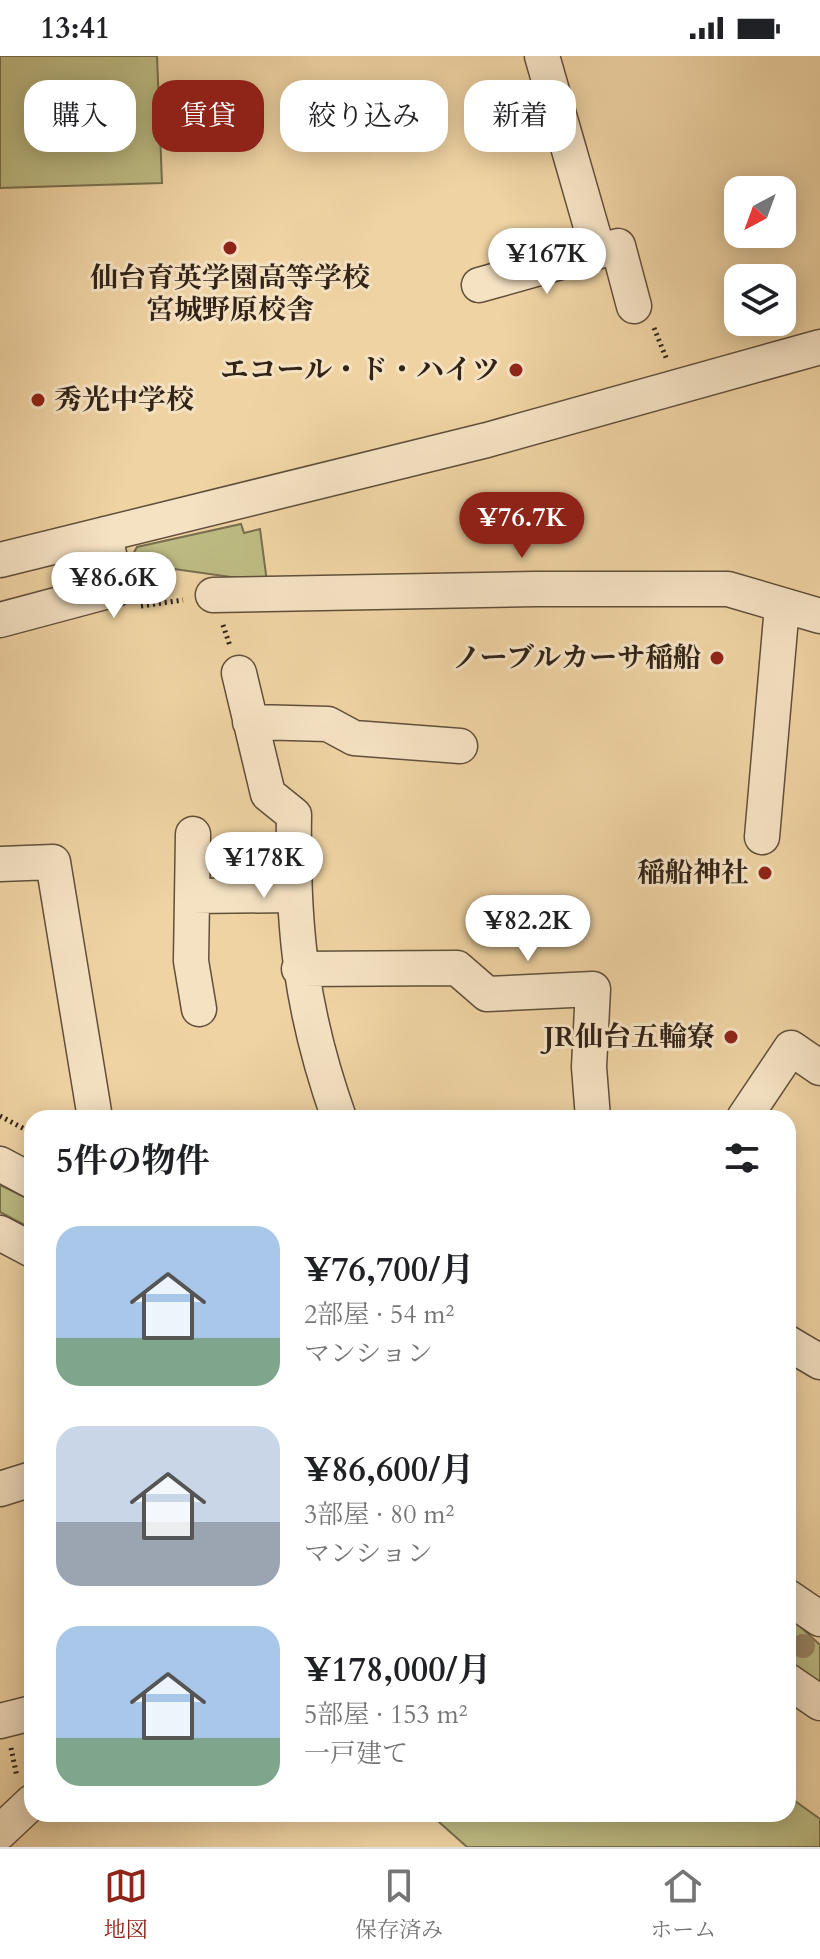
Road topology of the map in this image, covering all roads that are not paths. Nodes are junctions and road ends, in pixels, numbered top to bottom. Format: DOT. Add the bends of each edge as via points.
graph roads {
  1 [pos="542,56"];
  2 [pos="598,251"];
  3 [pos="479,285"];
  4 [pos="634,306"];
  5 [pos="820,347"];
  6 [pos="105,534"];
  7 [pos="0,560"];
  8 [pos="213,595"];
  9 [pos="782,606"];
  10 [pos="820,616"];
  11 [pos="0,620"];
  12 [pos="239,673"];
  13 [pos="250,722"];
  14 [pos="460,746"];
  15 [pos="193,834"];
  16 [pos="762,837"];
  17 [pos="0,864"];
  18 [pos="293,895"];
  19 [pos="192,896"];
  20 [pos="299,969"];
  21 [pos="199,1009"];
  22 [pos="820,1068"];
  23 [pos="94,1110"];
  24 [pos="336,1110"];
  25 [pos="592,1110"];
  26 [pos="749,1110"];
  27 [pos="0,1164"];
  28 [pos="24,1177"];
  29 [pos="0,1233"];
  30 [pos="24,1246"];
  31 [pos="796,1348"];
  32 [pos="820,1362"];
  33 [pos="24,1482"];
  34 [pos="0,1489"];
  35 [pos="796,1602"];
  36 [pos="820,1619"];
  37 [pos="796,1686"];
  38 [pos="820,1703"];
  1 -- 2 [label="street"];
  2 -- 3 [label="street"];
  2 -- 4 [label="street" via="618,246"];
  5 -- 6 [label="street" via="487,440"];
  6 -- 7 [label="street"];
  6 -- 11 [label="street" via="116,589"];
  8 -- 9 [label="street" via="728,589"];
  9 -- 10 [label="street"];
  9 -- 16 [label="street"];
  12 -- 13 [label="street"];
  13 -- 14 [label="street" via="328,724 354,738"];
  13 -- 18 [label="street" via="268,794 294,815"];
  15 -- 19 [label="street"];
  17 -- 23 [label="street" via="53,862"];
  18 -- 19 [label="street"];
  18 -- 20 [label="street"];
  19 -- 21 [label="street" via="191,961"];
  20 -- 24 [label="street"];
  20 -- 25 [label="street" via="457,968 487,994 593,989"];
  22 -- 26 [label="street" via="791,1048"];
  27 -- 28 [label="street"];
  29 -- 30 [label="street"];
  31 -- 32 [label="street"];
  33 -- 34 [label="street"];
  35 -- 36 [label="street"];
  37 -- 38 [label="street"];
}
